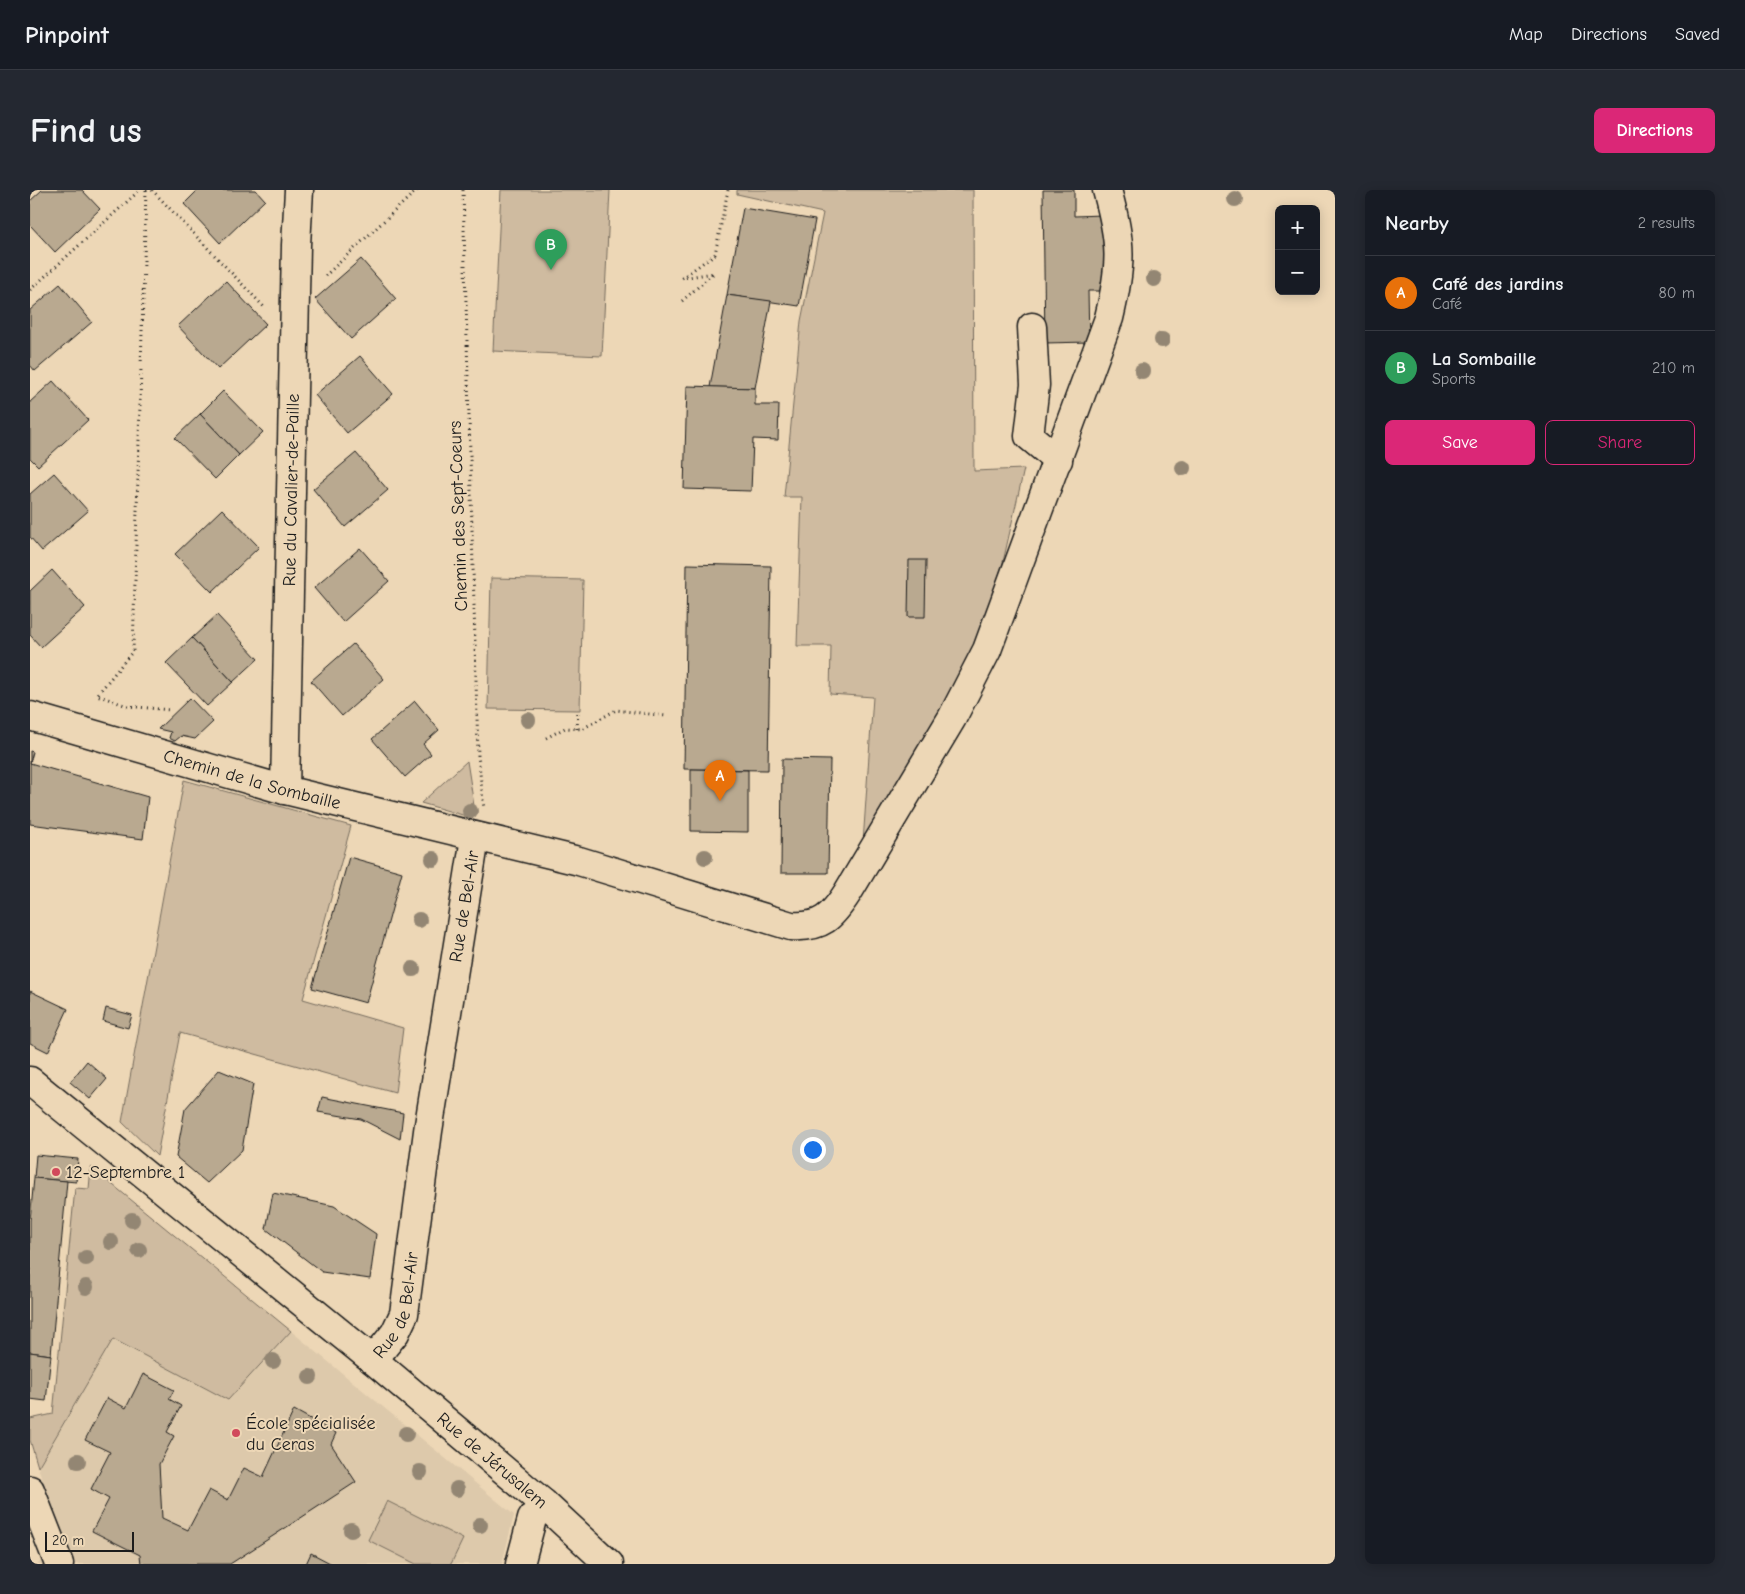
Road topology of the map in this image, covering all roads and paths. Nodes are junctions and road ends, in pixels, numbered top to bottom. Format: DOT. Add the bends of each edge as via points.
graph roads {
  1 [pos="140,190"];
  2 [pos="146,190"];
  3 [pos="152,190"];
  4 [pos="299,190"];
  5 [pos="418,190"];
  6 [pos="463,190"];
  7 [pos="728,190"];
  8 [pos="1107,190"];
  9 [pos="30,290"];
  10 [pos="682,300"];
  11 [pos="294,304"];
  12 [pos="1032,327"];
  13 [pos="1058,460"];
  14 [pos="170,710"];
  15 [pos="578,710"];
  16 [pos="30,716"];
  17 [pos="666,716"];
  18 [pos="577,729"];
  19 [pos="546,738"];
  20 [pos="285,790"];
  21 [pos="480,839"];
  22 [pos="30,1081"];
  23 [pos="372,1360"];
  24 [pos="30,1490"];
  25 [pos="543,1503"];
  26 [pos="59,1564"];
  27 [pos="520,1564"];
  28 [pos="609,1564"];
  1 -- 9 [label="path"];
  2 -- 14 [label="path" via="132,650 97,695 127,706"];
  3 -- 11 [label="path" via="278,321"];
  4 -- 11 [label="street, Rue du Cavalier-de-Paille"];
  5 -- 11 [label="path"];
  6 -- 21 [label="path, Chemin des Sept-Coeurs"];
  7 -- 10 [label="path" via="715,254 682,278 714,274"];
  8 -- 13 [label="street, Chemin de la Sombaille" via="1117,228 1119,272 1101,343"];
  11 -- 20 [label="street, Rue du Cavalier-de-Paille"];
  12 -- 13 [label="street" via="1035,385 1029,436"];
  13 -- 21 [label="street, Chemin de la Sombaille" via="972,682 848,892 824,921 808,927 791,926 578,861"];
  15 -- 18 [label="path"];
  16 -- 20 [label="street, Chemin de la Sombaille"];
  17 -- 18 [label="path" via="616,710"];
  18 -- 19 [label="path" via="565,728"];
  20 -- 21 [label="street, Chemin de la Sombaille"];
  21 -- 23 [label="street, Rue de Bel-Air" via="428,1131 404,1314 395,1333"];
  22 -- 23 [label="street, Rue de Bel-Air"];
  23 -- 25 [label="street, Rue de Jérusalem"];
  24 -- 26 [label="street"];
  25 -- 27 [label="street" via="532,1519"];
  25 -- 28 [label="street, Rue de Jérusalem"];
}
